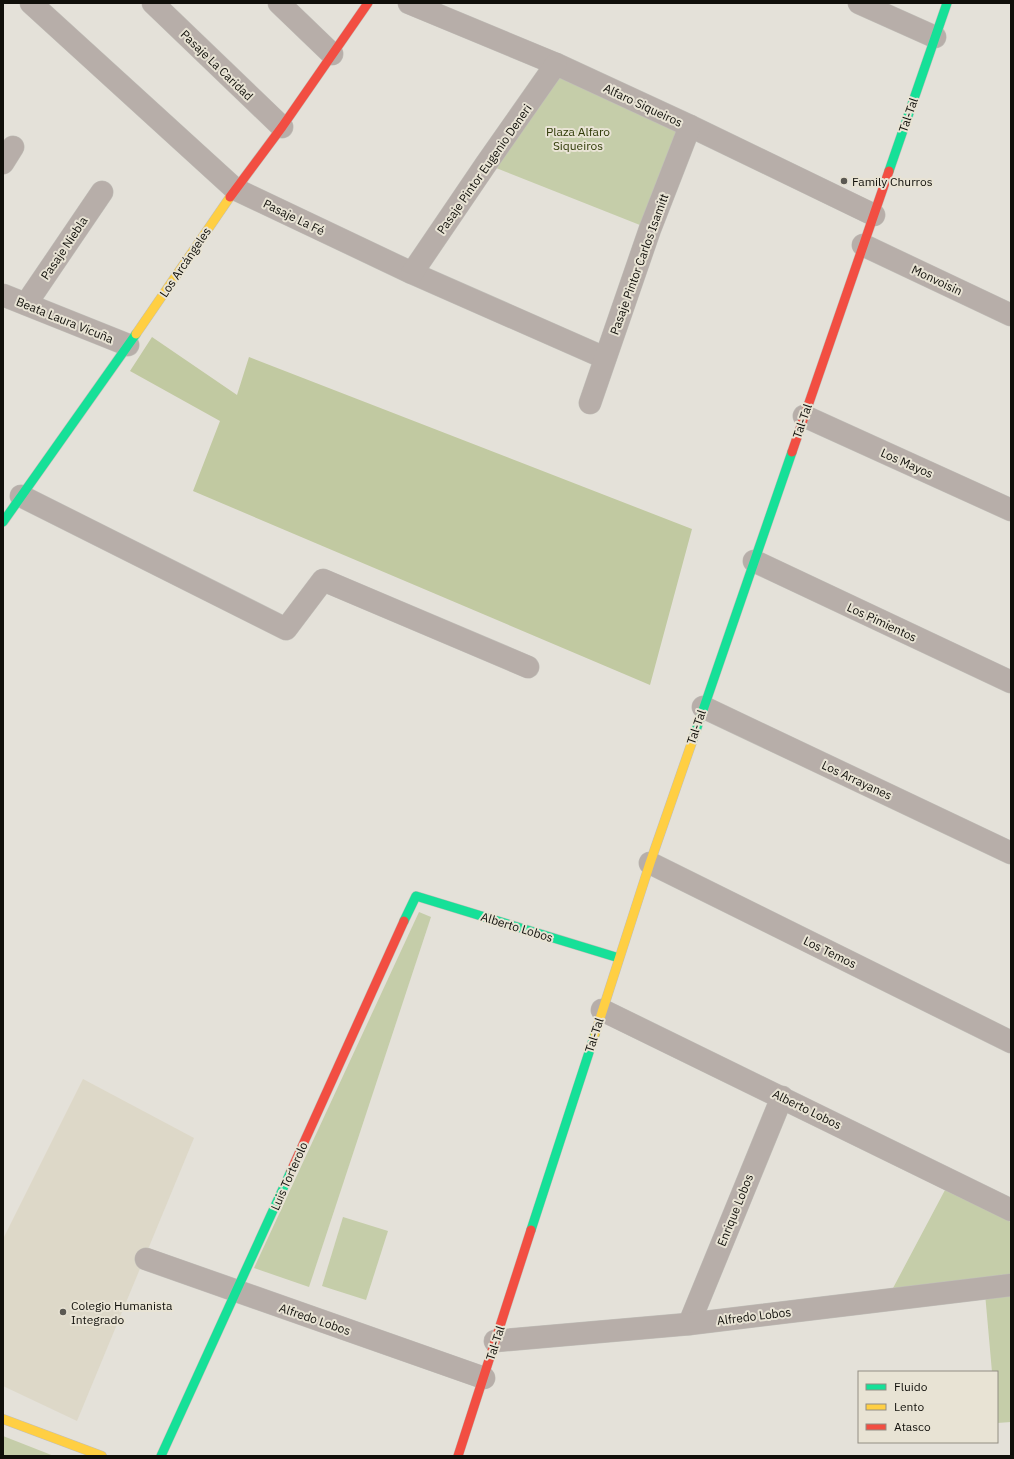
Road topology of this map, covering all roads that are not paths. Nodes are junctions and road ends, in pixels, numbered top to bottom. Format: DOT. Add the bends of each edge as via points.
graph roads {
  1 [pos="31,3"];
  2 [pos="153,3"];
  3 [pos="279,3"];
  4 [pos="368,3"];
  5 [pos="409,3"];
  6 [pos="859,3"];
  7 [pos="947,3"];
  8 [pos="935,37"];
  9 [pos="332,54"];
  10 [pos="556,64"];
  11 [pos="282,126"];
  12 [pos="690,126"];
  13 [pos="234,189"];
  14 [pos="102,192"];
  15 [pos="874,215"];
  16 [pos="863,245"];
  17 [pos="412,274"];
  18 [pos="3,295"];
  19 [pos="26,304"];
  20 [pos="1011,315"];
  21 [pos="128,345"];
  22 [pos="605,358"];
  23 [pos="590,403"];
  24 [pos="804,416"];
  25 [pos="21,496"];
  26 [pos="1011,510"];
  27 [pos="3,522"];
  28 [pos="754,561"];
  29 [pos="528,667"];
  30 [pos="1011,682"];
  31 [pos="703,707"];
  32 [pos="1011,853"];
  33 [pos="650,863"];
  34 [pos="416,896"];
  35 [pos="619,958"];
  36 [pos="602,1010"];
  37 [pos="1011,1042"];
  38 [pos="782,1097"];
  39 [pos="1011,1210"];
  40 [pos="146,1259"];
  41 [pos="1011,1285"];
  42 [pos="236,1291"];
  43 [pos="689,1324"];
  44 [pos="495,1341"];
  45 [pos="484,1378"];
  46 [pos="3,1419"];
  47 [pos="102,1456"];
  48 [pos="161,1456"];
  49 [pos="458,1456"];
  1 -- 13 [label="street, Pasaje La Fé"];
  2 -- 11 [label="street, Pasaje La Caridad"];
  3 -- 9 [label="street"];
  4 -- 9 [label="street, Los Arcángeles"];
  5 -- 10 [label="street, Alfaro Siqueiros"];
  6 -- 8 [label="street"];
  7 -- 8 [label="street, Tal-Tal"];
  8 -- 15 [label="street, Tal-Tal"];
  9 -- 11 [label="street, Los Arcángeles"];
  10 -- 12 [label="street, Alfaro Siqueiros"];
  10 -- 17 [label="street, Pasaje Pintor Eugenio Deneri"];
  11 -- 13 [label="street, Los Arcángeles"];
  12 -- 15 [label="street, Alfaro Siqueiros"];
  12 -- 22 [label="street, Pasaje Pintor Carlos Isamitt" via="650,229"];
  13 -- 17 [label="street, Pasaje La Fé"];
  13 -- 21 [label="street, Los Arcángeles"];
  14 -- 19 [label="street, Pasaje Niebla"];
  15 -- 16 [label="street, Tal-Tal"];
  16 -- 20 [label="street, Monvoisin"];
  16 -- 24 [label="street, Tal-Tal"];
  17 -- 22 [label="street, Pasaje La Fé"];
  18 -- 19 [label="street, Beata Laura Vicuña"];
  19 -- 21 [label="street, Beata Laura Vicuña"];
  21 -- 25 [label="street, Los Arcángeles"];
  22 -- 23 [label="street, Pasaje Pintor Carlos Isamitt"];
  24 -- 26 [label="street, Los Mayos"];
  24 -- 28 [label="street, Tal-Tal"];
  25 -- 27 [label="street, Los Arcángeles"];
  25 -- 29 [label="street" via="286,629 323,580"];
  28 -- 30 [label="street, Los Pimientos"];
  28 -- 31 [label="street, Tal-Tal"];
  31 -- 32 [label="street, Los Arrayanes"];
  31 -- 33 [label="street, Tal-Tal"];
  33 -- 35 [label="street, Tal-Tal"];
  33 -- 37 [label="street, Los Temos"];
  34 -- 35 [label="street, Alberto Lobos"];
  34 -- 42 [label="street, Luis Torterolo"];
  35 -- 36 [label="street, Tal-Tal"];
  36 -- 38 [label="street, Alberto Lobos"];
  36 -- 44 [label="street, Tal-Tal"];
  38 -- 39 [label="street, Alberto Lobos"];
  38 -- 43 [label="street, Enrique Lobos"];
  40 -- 42 [label="street, Alfredo Lobos"];
  41 -- 43 [label="street, Alfredo Lobos"];
  42 -- 45 [label="street, Alfredo Lobos"];
  42 -- 48 [label="street, Luis Torterolo"];
  43 -- 44 [label="street, Alfredo Lobos"];
  44 -- 45 [label="street, Tal-Tal"];
  45 -- 49 [label="street, Tal-Tal"];
  46 -- 47 [label="street"];
}
